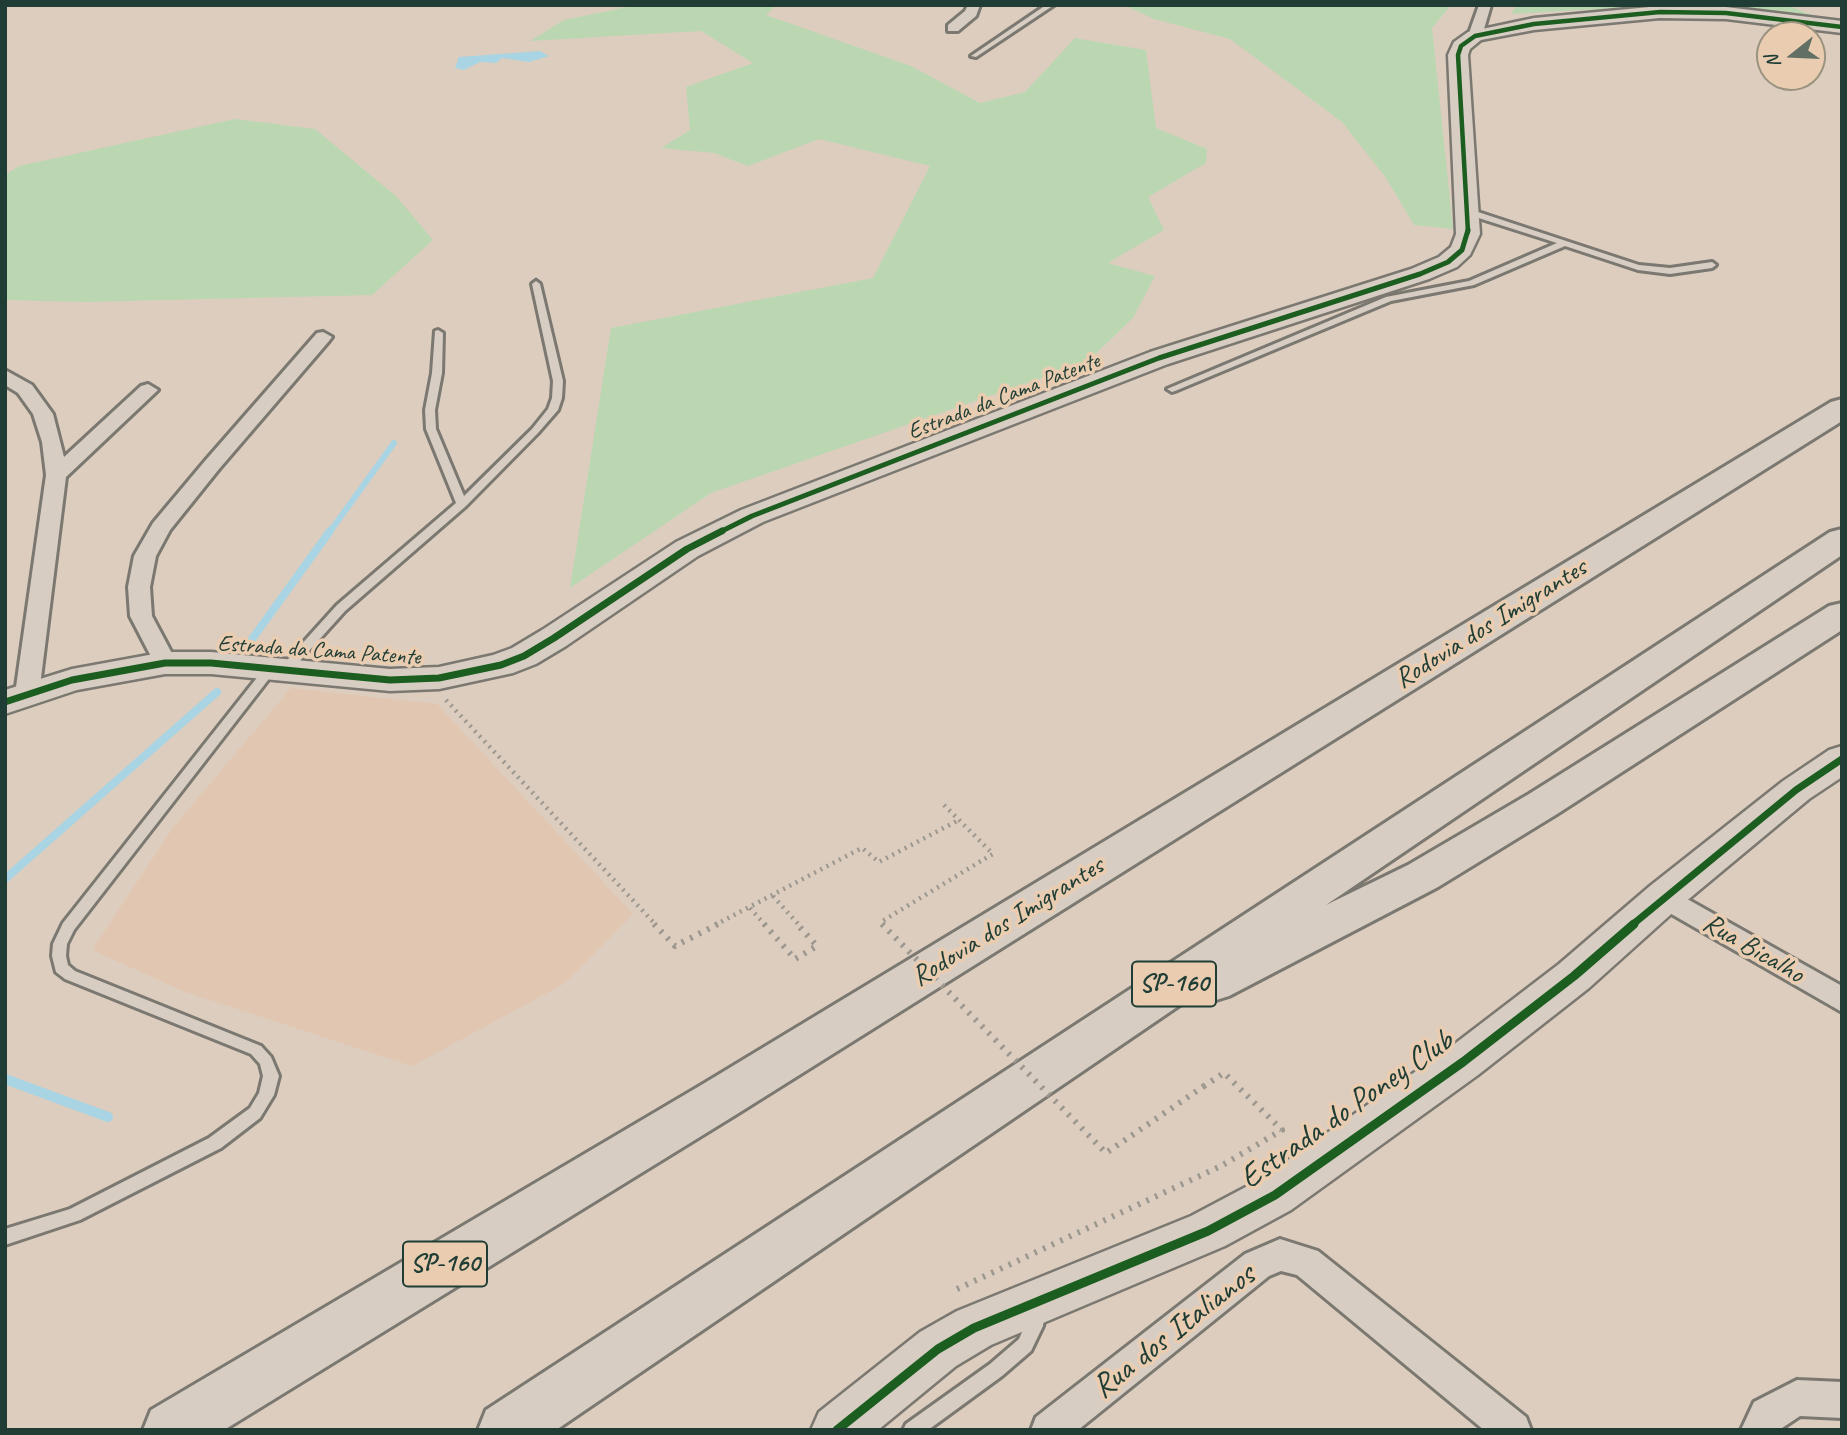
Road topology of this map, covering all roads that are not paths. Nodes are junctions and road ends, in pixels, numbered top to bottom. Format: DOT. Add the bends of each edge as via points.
graph roads {
  1 [pos="974,5"];
  2 [pos="1051,5"];
  3 [pos="1485,5"];
  4 [pos="1842,26"];
  5 [pos="953,28"];
  6 [pos="1475,36"];
  7 [pos="974,56"];
  8 [pos="1469,212"];
  9 [pos="1562,244"];
  10 [pos="1713,265"];
  11 [pos="536,285"];
  12 [pos="438,333"];
  13 [pos="323,337"];
  14 [pos="5,376"];
  15 [pos="1171,389"];
  16 [pos="148,390"];
  17 [pos="1842,408"];
  18 [pos="56,475"];
  19 [pos="462,504"];
  20 [pos="1842,539"];
  21 [pos="1842,614"];
  22 [pos="165,663"];
  23 [pos="278,669"];
  24 [pos="16,698"];
  25 [pos="1842,759"];
  26 [pos="1664,897"];
  27 [pos="1842,1000"];
  28 [pos="1039,1072"];
  29 [pos="5,1237"];
  30 [pos="1037,1301"];
  31 [pos="1842,1400"];
  32 [pos="171,1430"];
  33 [pos="506,1430"];
  34 [pos="837,1430"];
  35 [pos="912,1430"];
  36 [pos="1049,1430"];
  37 [pos="1513,1430"];
  38 [pos="1759,1430"];
  1 -- 5 [label="street"];
  2 -- 7 [label="lane"];
  3 -- 6 [label="street"];
  4 -- 6 [label="street" via="1726,13 1660,12 1534,24"];
  6 -- 8 [label="street, Estrada da Cama Patente" via="1461,46 1458,55"];
  8 -- 9 [label="lane"];
  8 -- 23 [label="street, Estrada da Cama Patente" via="1462,250 1448,262 1147,362 752,516 687,549 524,656 484,670 439,678 390,680"];
  9 -- 10 [label="lane" via="1638,267 1670,271"];
  9 -- 15 [label="lane" via="1471,283 1389,299"];
  11 -- 19 [label="lane" via="558,381 553,410"];
  12 -- 19 [label="lane" via="431,429"];
  13 -- 22 [label="street" via="170,517 145,555 139,587 141,616"];
  14 -- 18 [label="street" via="24,389 43,414"];
  16 -- 18 [label="street"];
  17 -- 32 [label="highway, Rodovia dos Imigrantes / SP-160" via="720,1099"];
  18 -- 24 [label="street"];
  19 -- 23 [label="lane"];
  20 -- 28 [label="highway, SP-160"];
  21 -- 28 [label="highway" via="1423,876"];
  22 -- 23 [label="street, Estrada da Cama Patente"];
  22 -- 24 [label="street, Estrada da Cama Patente" via="93,676"];
  23 -- 29 [label="lane" via="68,927 59,956 61,968 70,975 256,1050 266,1060 271,1076 266,1095 255,1113 215,1143 74,1215"];
  25 -- 26 [label="street, Estrada do Poney Club" via="1796,790"];
  26 -- 27 [label="street, Rua Bicalho"];
  26 -- 30 [label="street, Estrada do Poney Club" via="1462,1062 1275,1195 1209,1231"];
  28 -- 33 [label="highway, SP-160"];
  30 -- 34 [label="street, Estrada do Poney Club" via="938,1349"];
  30 -- 35 [label="lane" via="1034,1326 1025,1345"];
  31 -- 38 [label="street" via="1797,1398 1767,1415"];
  36 -- 37 [label="street, Rua dos Italianos" via="1257,1265 1280,1255 1306,1262"];
}
